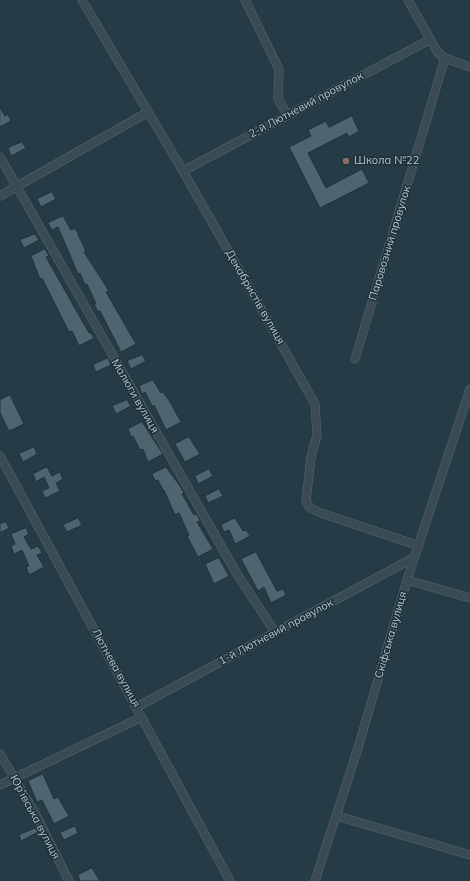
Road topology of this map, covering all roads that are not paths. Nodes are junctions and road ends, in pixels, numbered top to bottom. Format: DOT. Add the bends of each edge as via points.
graph roads {
  1 [pos="82,0"];
  2 [pos="245,0"];
  3 [pos="408,0"];
  4 [pos="429,40"];
  5 [pos="445,58"];
  6 [pos="470,67"];
  7 [pos="148,112"];
  8 [pos="287,114"];
  9 [pos="0,157"];
  10 [pos="183,171"];
  11 [pos="17,186"];
  12 [pos="0,196"];
  13 [pos="355,359"];
  14 [pos="470,389"];
  15 [pos="0,456"];
  16 [pos="419,546"];
  17 [pos="415,557"];
  18 [pos="407,580"];
  19 [pos="470,598"];
  20 [pos="275,632"];
  21 [pos="137,707"];
  22 [pos="142,717"];
  23 [pos="0,754"];
  24 [pos="14,778"];
  25 [pos="0,784"];
  26 [pos="337,816"];
  27 [pos="470,855"];
  28 [pos="68,881"];
  29 [pos="230,881"];
  30 [pos="315,881"];
  1 -- 7 [label="street, Декабристів вулиця"];
  2 -- 8 [label="street" via="279,69 278,100"];
  3 -- 4 [label="street"];
  4 -- 5 [label="street"];
  4 -- 8 [label="street, 2-й Лютневий провулок"];
  5 -- 6 [label="street"];
  5 -- 13 [label="street, Паровозний провулок"];
  7 -- 10 [label="street, Декабристів вулиця"];
  7 -- 11 [label="street"];
  8 -- 10 [label="street, 2-й Лютневий провулок"];
  9 -- 11 [label="street, Малюги вулиця"];
  10 -- 16 [label="street, Декабристів вулиця" via="315,404 318,435 311,457 306,501 310,508"];
  11 -- 12 [label="street"];
  11 -- 20 [label="street, Малюги вулиця" via="236,574"];
  14 -- 16 [label="street, Скіфська вулиця"];
  15 -- 21 [label="street, Лютнева вулиця"];
  16 -- 17 [label="street, Скіфська вулиця"];
  17 -- 18 [label="street, Скіфська вулиця"];
  17 -- 20 [label="street, 1-й Лютневий провулок"];
  18 -- 19 [label="street"];
  18 -- 26 [label="street, Скіфська вулиця"];
  20 -- 21 [label="street, 1-й Лютневий провулок"];
  21 -- 22 [label="street, Лютнева вулиця"];
  22 -- 24 [label="street"];
  22 -- 29 [label="street, Лютнева вулиця"];
  23 -- 24 [label="street, Юр’ївська вулиця"];
  24 -- 25 [label="street"];
  24 -- 28 [label="street, Юр’ївська вулиця" via="36,815"];
  26 -- 27 [label="street"];
  26 -- 30 [label="street, Скіфська вулиця"];
}
